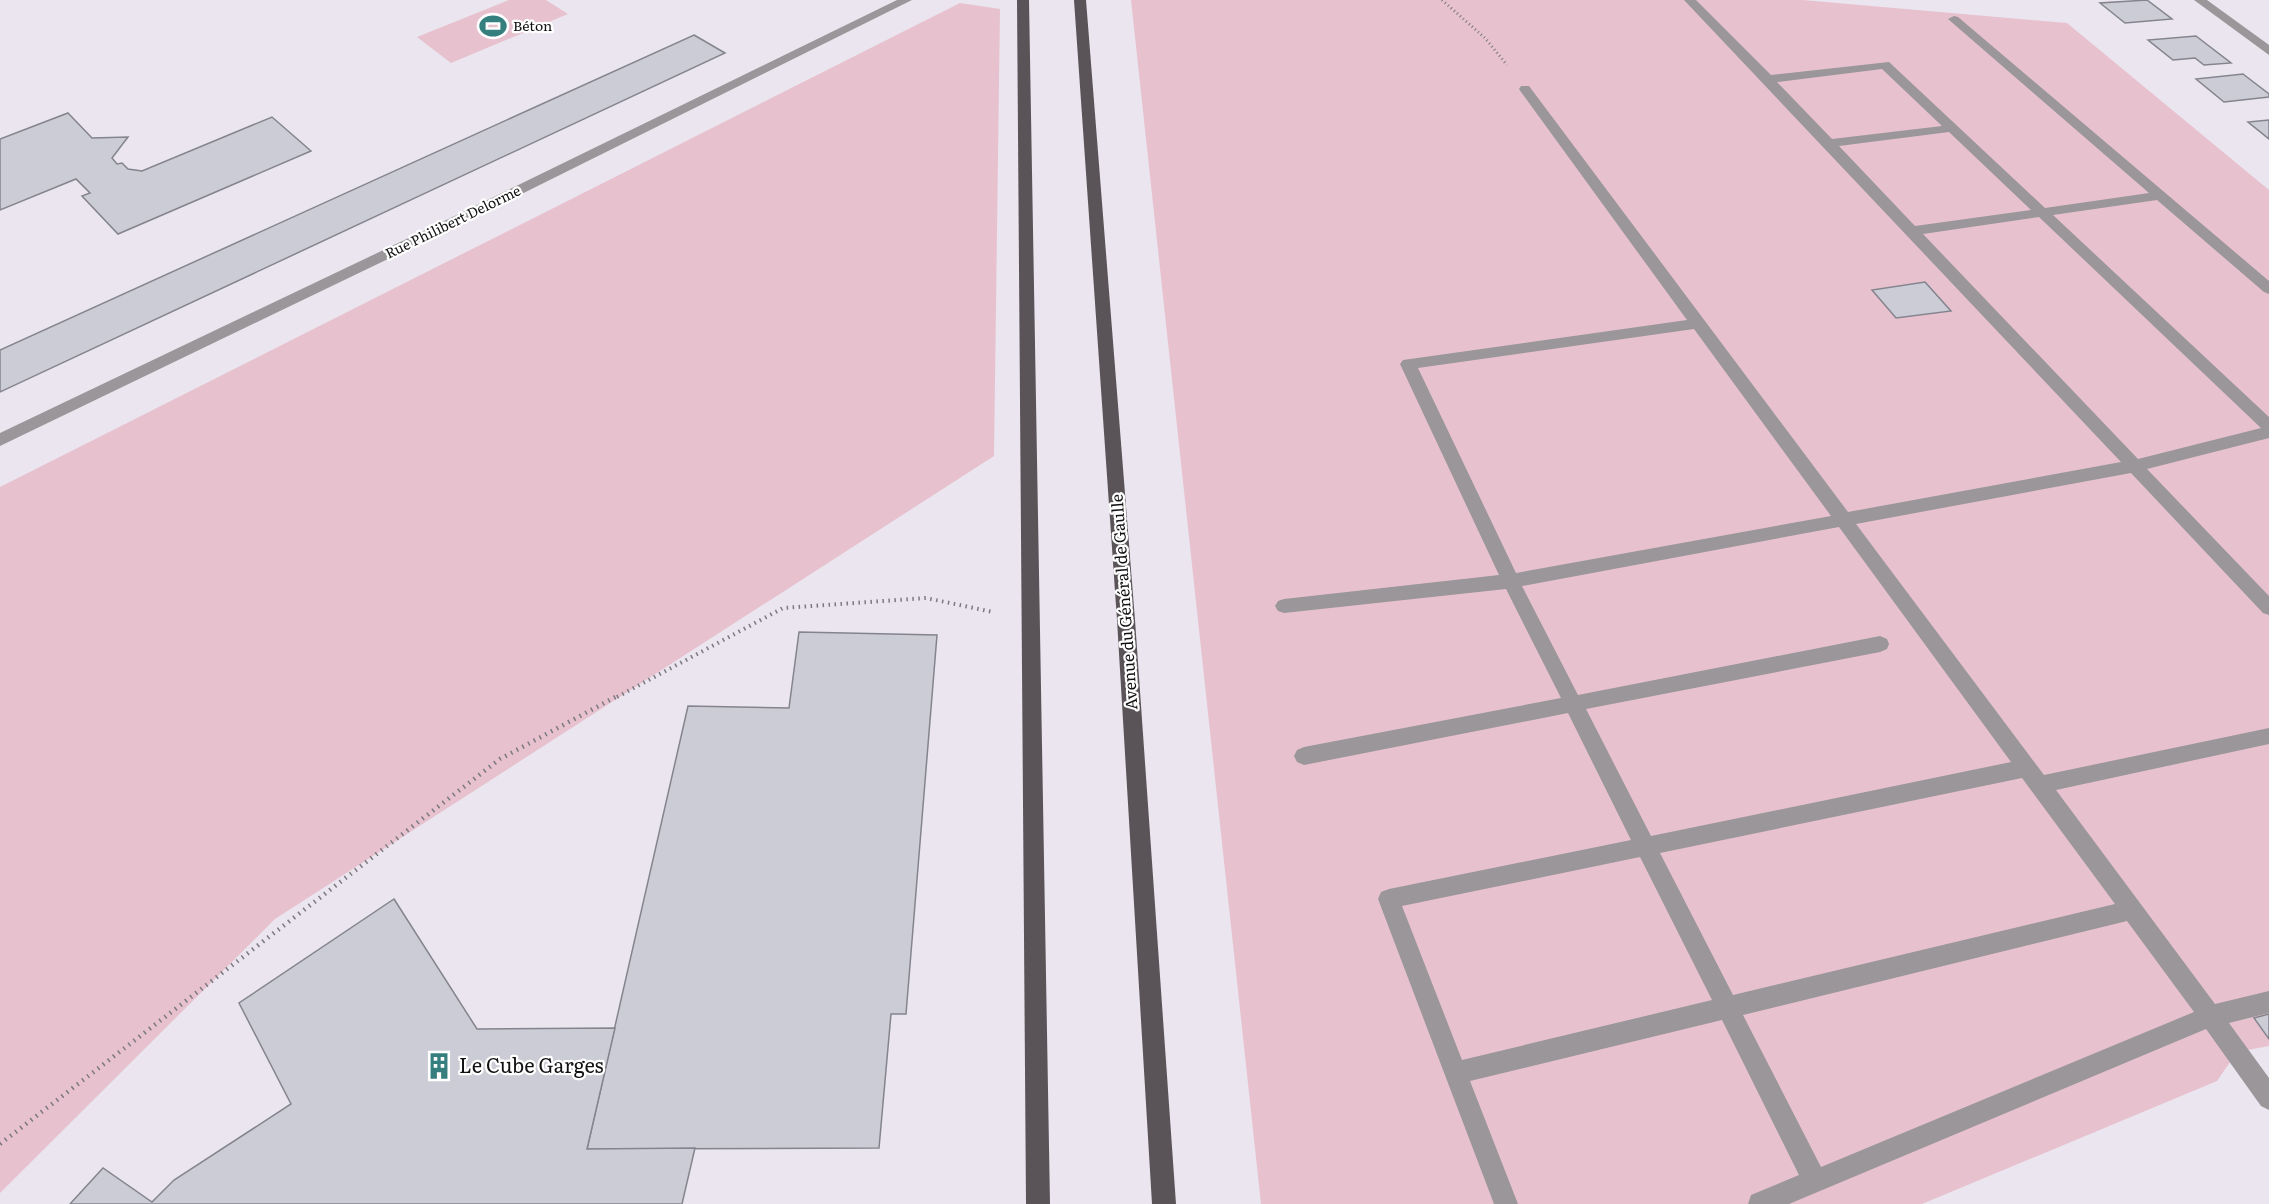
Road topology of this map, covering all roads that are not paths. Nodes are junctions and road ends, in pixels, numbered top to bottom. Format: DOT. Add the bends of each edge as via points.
graph roads {
  1 [pos="906,0"];
  2 [pos="1023,0"];
  3 [pos="1080,0"];
  4 [pos="1690,0"];
  5 [pos="2199,0"];
  6 [pos="1954,20"];
  7 [pos="2269,51"];
  8 [pos="1768,79"];
  9 [pos="1525,89"];
  10 [pos="1953,128"];
  11 [pos="1829,143"];
  12 [pos="2160,196"];
  13 [pos="2044,213"];
  14 [pos="1911,231"];
  15 [pos="2269,289"];
  16 [pos="1698,323"];
  17 [pos="2269,426"];
  18 [pos="2269,432"];
  19 [pos="0,440"];
  20 [pos="2135,466"];
  21 [pos="1844,520"];
  22 [pos="1511,581"];
  23 [pos="1284,606"];
  24 [pos="2269,608"];
  25 [pos="1880,644"];
  26 [pos="1574,704"];
  27 [pos="2269,736"];
  28 [pos="1304,756"];
  29 [pos="2033,776"];
  30 [pos="1646,846"];
  31 [pos="2132,910"];
  32 [pos="2269,1002"];
  33 [pos="1726,1007"];
  34 [pos="2211,1016"];
  35 [pos="1455,1073"];
  36 [pos="2269,1098"];
  37 [pos="1815,1181"];
  38 [pos="1038,1204"];
  39 [pos="1164,1204"];
  40 [pos="1506,1204"];
  41 [pos="1760,1204"];
  1 -- 19 [label="street, Rue Philibert Delorme"];
  2 -- 38 [label="main road"];
  3 -- 39 [label="main road, Avenue du Général de Gaulle"];
  4 -- 8 [label="street"];
  5 -- 7 [label="street"];
  6 -- 12 [label="street"];
  8 -- 10 [label="street" via="1885,65"];
  8 -- 11 [label="street"];
  9 -- 16 [label="street"];
  10 -- 11 [label="street"];
  10 -- 13 [label="street"];
  11 -- 14 [label="street"];
  12 -- 13 [label="street"];
  12 -- 15 [label="street"];
  13 -- 14 [label="street"];
  13 -- 17 [label="street"];
  14 -- 20 [label="street"];
  16 -- 21 [label="street"];
  16 -- 22 [label="street" via="1408,364"];
  18 -- 20 [label="street"];
  20 -- 21 [label="street"];
  20 -- 24 [label="street"];
  21 -- 22 [label="street"];
  21 -- 29 [label="street"];
  22 -- 23 [label="street"];
  22 -- 26 [label="street"];
  25 -- 26 [label="street"];
  26 -- 28 [label="street"];
  26 -- 30 [label="street"];
  27 -- 29 [label="street"];
  29 -- 30 [label="street"];
  29 -- 31 [label="street"];
  30 -- 33 [label="street"];
  30 -- 35 [label="street" via="1389,900"];
  31 -- 33 [label="street"];
  31 -- 34 [label="street"];
  32 -- 34 [label="street"];
  33 -- 35 [label="street"];
  33 -- 37 [label="street"];
  34 -- 36 [label="street"];
  34 -- 37 [label="street"];
  35 -- 40 [label="street"];
  37 -- 41 [label="street"];
}
